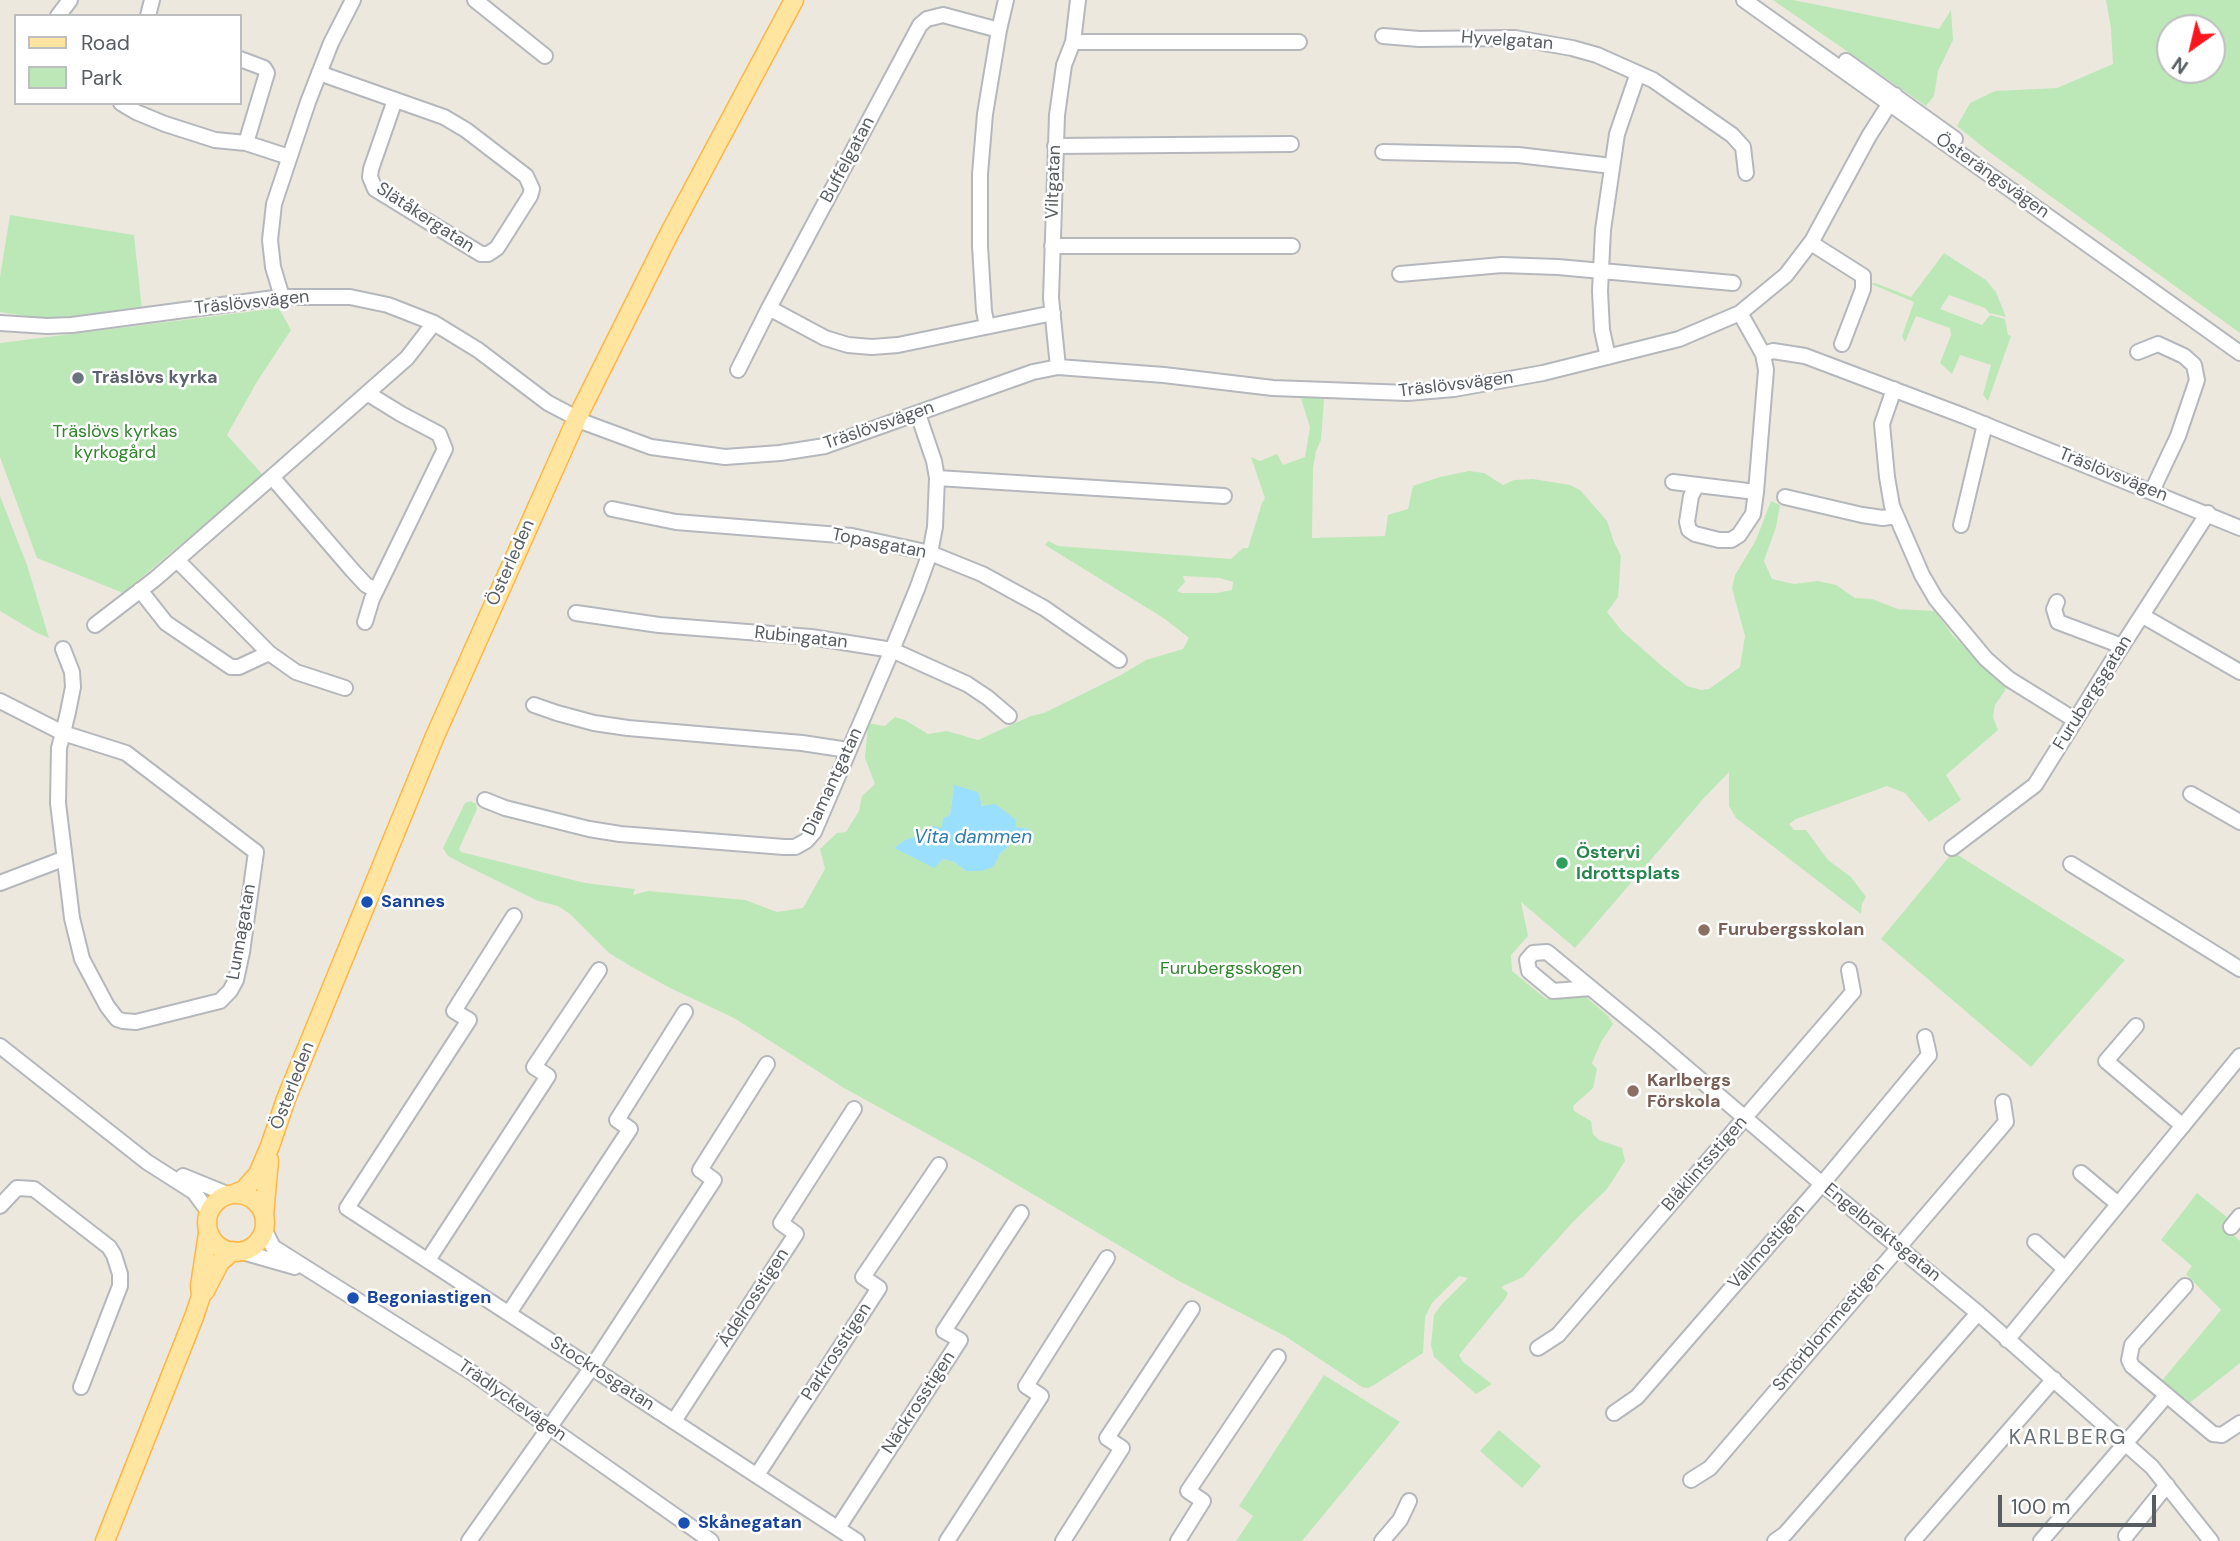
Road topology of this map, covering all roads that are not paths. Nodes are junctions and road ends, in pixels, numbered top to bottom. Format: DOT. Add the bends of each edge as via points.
graph roads {
  1 [pos="71,0"];
  2 [pos="353,0"];
  3 [pos="475,0"];
  4 [pos="794,0"];
  5 [pos="1006,0"];
  6 [pos="1079,0"];
  7 [pos="1744,0"];
  8 [pos="1758,0"];
  9 [pos="60,14"];
  10 [pos="999,30"];
  11 [pos="1383,36"];
  12 [pos="1299,42"];
  13 [pos="1073,43"];
  14 [pos="545,56"];
  15 [pos="242,60"];
  16 [pos="1638,72"];
  17 [pos="319,73"];
  18 [pos="1892,99"];
  19 [pos="395,100"];
  20 [pos="125,105"];
  21 [pos="246,143"];
  22 [pos="1291,144"];
  23 [pos="1055,146"];
  24 [pos="1384,152"];
  25 [pos="289,157"];
  26 [pos="1612,166"];
  27 [pos="1746,173"];
  28 [pos="1811,243"];
  29 [pos="1052,246"];
  30 [pos="1292,246"];
  31 [pos="1601,271"];
  32 [pos="1400,274"];
  33 [pos="1733,283"];
  34 [pos="282,297"];
  35 [pos="769,308"];
  36 [pos="1053,313"];
  37 [pos="1740,313"];
  38 [pos="0,323"];
  39 [pos="434,323"];
  40 [pos="987,326"];
  41 [pos="1842,344"];
  42 [pos="2240,344"];
  43 [pos="2138,352"];
  44 [pos="2240,353"];
  45 [pos="1763,354"];
  46 [pos="1608,356"];
  47 [pos="1058,367"];
  48 [pos="738,370"];
  49 [pos="1894,388"];
  50 [pos="367,393"];
  51 [pos="918,414"];
  52 [pos="577,418"];
  53 [pos="1984,424"];
  54 [pos="272,477"];
  55 [pos="937,478"];
  56 [pos="1673,482"];
  57 [pos="1697,485"];
  58 [pos="2152,491"];
  59 [pos="1756,492"];
  60 [pos="1224,496"];
  61 [pos="1785,497"];
  62 [pos="612,509"];
  63 [pos="2208,513"];
  64 [pos="1896,516"];
  65 [pos="1961,525"];
  66 [pos="2240,528"];
  67 [pos="930,553"];
  68 [pos="177,560"];
  69 [pos="140,590"];
  70 [pos="376,590"];
  71 [pos="2057,602"];
  72 [pos="576,613"];
  73 [pos="2143,616"];
  74 [pos="365,622"];
  75 [pos="95,625"];
  76 [pos="2122,646"];
  77 [pos="63,649"];
  78 [pos="892,650"];
  79 [pos="269,653"];
  80 [pos="1119,660"];
  81 [pos="2240,672"];
  82 [pos="345,688"];
  83 [pos="0,701"];
  84 [pos="534,705"];
  85 [pos="1009,716"];
  86 [pos="2076,720"];
  87 [pos="63,733"];
  88 [pos="848,750"];
  89 [pos="2191,794"];
  90 [pos="485,800"];
  91 [pos="2240,822"];
  92 [pos="1952,848"];
  93 [pos="63,859"];
  94 [pos="2071,864"];
  95 [pos="0,883"];
  96 [pos="514,916"];
  97 [pos="2240,969"];
  98 [pos="599,970"];
  99 [pos="1849,970"];
  100 [pos="1591,988"];
  101 [pos="685,1012"];
  102 [pos="2136,1026"];
  103 [pos="1926,1037"];
  104 [pos="0,1046"];
  105 [pos="2240,1056"];
  106 [pos="767,1064"];
  107 [pos="2003,1102"];
  108 [pos="854,1109"];
  109 [pos="1745,1117"];
  110 [pos="2183,1126"];
  111 [pos="270,1146"];
  112 [pos="132,1150"];
  113 [pos="939,1165"];
  114 [pos="2081,1173"];
  115 [pos="1822,1184"];
  116 [pos="232,1194"];
  117 [pos="2118,1204"];
  118 [pos="0,1206"];
  119 [pos="208,1212"];
  120 [pos="1021,1213"];
  121 [pos="264,1223"];
  122 [pos="208,1233"];
  123 [pos="2035,1242"];
  124 [pos="1897,1247"];
  125 [pos="236,1251"];
  126 [pos="1107,1258"];
  127 [pos="428,1260"];
  128 [pos="2065,1269"];
  129 [pos="306,1270"];
  130 [pos="2185,1286"];
  131 [pos="201,1296"];
  132 [pos="1192,1309"];
  133 [pos="509,1313"];
  134 [pos="1979,1313"];
  135 [pos="2007,1340"];
  136 [pos="1538,1348"];
  137 [pos="1278,1357"];
  138 [pos="592,1367"];
  139 [pos="2054,1379"];
  140 [pos="81,1387"];
  141 [pos="2167,1395"];
  142 [pos="1614,1413"];
  143 [pos="674,1421"];
  144 [pos="2240,1423"];
  145 [pos="548,1426"];
  146 [pos="2126,1443"];
  147 [pos="757,1475"];
  148 [pos="1691,1480"];
  149 [pos="2167,1485"];
  150 [pos="1409,1501"];
  151 [pos="838,1528"];
  152 [pos="2126,1536"];
  153 [pos="105,1541"];
  154 [pos="469,1541"];
  155 [pos="711,1541"];
  156 [pos="858,1541"];
  157 [pos="947,1541"];
  158 [pos="1063,1541"];
  159 [pos="1178,1541"];
  160 [pos="1382,1541"];
  161 [pos="1774,1541"];
  162 [pos="1913,1541"];
  163 [pos="2041,1541"];
  164 [pos="2211,1541"];
  1 -- 9 [label="street"];
  2 -- 17 [label="street"];
  3 -- 14 [label="street"];
  4 -- 52 [label="main road, Österleden"];
  5 -- 10 [label="street"];
  6 -- 13 [label="street, Viltgatan"];
  7 -- 18 [label="street, Österängsvägen"];
  8 -- 18 [label="street, Österängsvägen"];
  10 -- 35 [label="street, Buffelgatan" via="943,15 920,25"];
  10 -- 40 [label="street" via="980,174"];
  11 -- 16 [label="street, Hyvelgatan" via="1515,38 1572,47"];
  12 -- 13 [label="street"];
  13 -- 23 [label="street, Viltgatan" via="1064,65"];
  15 -- 21 [label="street" via="267,73"];
  16 -- 26 [label="street" via="1617,134"];
  16 -- 27 [label="street, Hyvelgatan" via="1739,141"];
  17 -- 19 [label="street, Slätåkergatan"];
  17 -- 25 [label="street"];
  18 -- 28 [label="street, Träslövsvägen"];
  18 -- 42 [label="street, Österängsvägen"];
  18 -- 44 [label="street, Österängsvägen"];
  19 -- 19 [label="street, Slätåkergatan" via="454,122 530,181 530,196 497,248 488,254 375,190 370,177"];
  20 -- 21 [label="street" via="215,140"];
  21 -- 25 [label="street"];
  22 -- 23 [label="street"];
  23 -- 29 [label="street, Viltgatan"];
  24 -- 26 [label="street" via="1518,155"];
  25 -- 34 [label="street" via="270,224 273,267"];
  26 -- 31 [label="street"];
  28 -- 37 [label="street, Träslövsvägen" via="1786,275"];
  28 -- 41 [label="street" via="1863,276 1863,289"];
  29 -- 30 [label="street"];
  29 -- 36 [label="street, Viltgatan"];
  31 -- 32 [label="street" via="1502,265"];
  31 -- 33 [label="street"];
  31 -- 46 [label="street" via="1602,330"];
  34 -- 38 [label="street, Träslövsvägen" via="105,322"];
  34 -- 39 [label="street, Träslövsvägen" via="350,297 388,305"];
  35 -- 40 [label="street" via="839,344 860,346 898,345"];
  35 -- 48 [label="street, Buffelgatan"];
  36 -- 40 [label="street"];
  36 -- 47 [label="street, Viltgatan"];
  37 -- 45 [label="street"];
  37 -- 46 [label="street, Träslövsvägen" via="1679,340"];
  39 -- 50 [label="street" via="407,358"];
  39 -- 52 [label="street, Träslövsvägen"];
  43 -- 58 [label="street" via="2158,344 2184,356 2194,365 2197,380"];
  45 -- 49 [label="street, Träslövsvägen" via="1805,356"];
  45 -- 59 [label="street" via="1766,370"];
  46 -- 47 [label="street, Träslövsvägen" via="1499,382 1407,393 1273,388"];
  47 -- 51 [label="street, Träslövsvägen" via="1032,372"];
  49 -- 53 [label="street, Träslövsvägen"];
  49 -- 64 [label="street" via="1882,424"];
  50 -- 54 [label="street"];
  50 -- 70 [label="street" via="439,433 445,449"];
  51 -- 52 [label="street, Träslövsvägen" via="825,446 725,457 651,447"];
  51 -- 55 [label="street, Diamantgatan"];
  52 -- 111 [label="main road, Österleden" via="435,736"];
  53 -- 58 [label="street, Träslövsvägen"];
  53 -- 65 [label="street"];
  54 -- 68 [label="street"];
  54 -- 70 [label="street" via="366,585"];
  55 -- 60 [label="street"];
  55 -- 67 [label="street, Diamantgatan"];
  56 -- 57 [label="street"];
  57 -- 59 [label="street"];
  57 -- 59 [label="street" via="1691,496 1689,530 1719,540 1739,535 1753,514"];
  58 -- 63 [label="street, Träslövsvägen"];
  61 -- 64 [label="street" via="1861,515"];
  62 -- 67 [label="street, Topasgatan" via="676,522 852,536"];
  63 -- 66 [label="street, Träslövsvägen"];
  63 -- 73 [label="street, Furubergsgatan"];
  64 -- 86 [label="street" via="1936,599 1968,639 2009,679"];
  67 -- 78 [label="street, Diamantgatan"];
  67 -- 80 [label="street, Topasgatan" via="982,574 1044,608"];
  68 -- 69 [label="street"];
  68 -- 79 [label="street"];
  69 -- 75 [label="street"];
  69 -- 79 [label="street" via="166,623 231,667"];
  70 -- 74 [label="street"];
  71 -- 76 [label="street" via="2058,622"];
  72 -- 78 [label="street, Rubingatan" via="820,638"];
  73 -- 76 [label="street, Furubergsgatan"];
  73 -- 81 [label="street"];
  76 -- 86 [label="street, Furubergsgatan"];
  77 -- 87 [label="street, Lunnagatan" via="73,687"];
  78 -- 85 [label="street, Rubingatan" via="967,684"];
  78 -- 88 [label="street, Diamantgatan"];
  79 -- 82 [label="street" via="296,672"];
  83 -- 87 [label="street"];
  84 -- 88 [label="street" via="617,726"];
  86 -- 92 [label="street, Furubergsgatan" via="2035,785"];
  87 -- 93 [label="street, Lunnagatan" via="57,764"];
  87 -- 93 [label="street, Lunnagatan" via="126,754 256,852 242,953 226,996 211,1005 136,1022 117,1018 82,959"];
  88 -- 90 [label="street, Diamantgatan" via="814,832 795,847 620,834"];
  89 -- 91 [label="street"];
  93 -- 95 [label="street"];
  94 -- 97 [label="street"];
  96 -- 127 [label="street, Stockrosgatan" via="454,1011 469,1020 347,1208"];
  98 -- 127 [label="street" via="534,1067 548,1076"];
  99 -- 109 [label="street, Blåklintsstigen" via="1853,992"];
  100 -- 109 [label="street, Engelbrektsgatan"];
  101 -- 133 [label="street" via="617,1120 630,1129"];
  102 -- 110 [label="street" via="2106,1061"];
  103 -- 115 [label="street, Vallmostigen" via="1929,1055"];
  104 -- 112 [label="street, Trädlyckevägen"];
  105 -- 110 [label="street"];
  106 -- 138 [label="street" via="700,1170 714,1180"];
  107 -- 124 [label="street, Smörblommestigen" via="2006,1122"];
  108 -- 143 [label="street, Ädelrosstigen" via="781,1223 796,1234"];
  109 -- 115 [label="street, Engelbrektsgatan"];
  109 -- 136 [label="street, Blåklintsstigen" via="1558,1335"];
  110 -- 117 [label="street"];
  111 -- 116 [label="main road, Österleden" via="258,1174 244,1190"];
  111 -- 121 [label="main road, Österleden"];
  112 -- 116 [label="street, Trädlyckevägen"];
  112 -- 119 [label="street, Trädlyckevägen" via="194,1192"];
  113 -- 147 [label="street, Parkrosstigen" via="863,1278 879,1288"];
  114 -- 117 [label="street"];
  115 -- 124 [label="street, Engelbrektsgatan"];
  115 -- 142 [label="street, Vallmostigen" via="1637,1396"];
  116 -- 119 [label="main road" via="216,1201"];
  116 -- 121 [label="main road, Trädlyckevägen" via="255,1200"];
  117 -- 128 [label="street"];
  118 -- 140 [label="street" via="17,1188 34,1189 114,1255 120,1286"];
  119 -- 122 [label="main road"];
  120 -- 151 [label="street, Näckrosstigen" via="944,1331 960,1340"];
  121 -- 125 [label="main road" via="253,1246"];
  121 -- 129 [label="street, Trädlyckevägen" via="272,1247"];
  122 -- 125 [label="main road, Trädlyckevägen" via="216,1244"];
  122 -- 131 [label="main road"];
  123 -- 128 [label="street"];
  124 -- 134 [label="street, Engelbrektsgatan"];
  124 -- 148 [label="street, Smörblommestigen" via="1710,1468"];
  125 -- 129 [label="street, Trädlyckevägen"];
  125 -- 131 [label="main road" via="220,1262"];
  126 -- 157 [label="street" via="1026,1386 1041,1396"];
  127 -- 133 [label="street, Stockrosgatan"];
  128 -- 135 [label="street"];
  129 -- 145 [label="street, Trädlyckevägen" via="394,1322"];
  130 -- 141 [label="street" via="2132,1345 2129,1355 2132,1366"];
  131 -- 153 [label="main road"];
  132 -- 158 [label="street" via="1107,1438 1122,1448"];
  133 -- 138 [label="street, Stockrosgatan"];
  134 -- 135 [label="street, Engelbrektsgatan"];
  134 -- 161 [label="street"];
  135 -- 139 [label="street, Engelbrektsgatan"];
  137 -- 159 [label="street" via="1188,1491 1203,1502"];
  138 -- 143 [label="street, Stockrosgatan"];
  138 -- 145 [label="street"];
  139 -- 146 [label="street, Engelbrektsgatan"];
  139 -- 162 [label="street"];
  141 -- 144 [label="street" via="2217,1436"];
  141 -- 146 [label="street"];
  143 -- 147 [label="street, Stockrosgatan"];
  145 -- 154 [label="street"];
  145 -- 155 [label="street, Trädlyckevägen"];
  146 -- 149 [label="street, Engelbrektsgatan"];
  146 -- 163 [label="street"];
  147 -- 151 [label="street, Stockrosgatan"];
  149 -- 152 [label="street"];
  149 -- 164 [label="street, Engelbrektsgatan"];
  150 -- 160 [label="street"];
  151 -- 156 [label="street, Stockrosgatan"];
}
